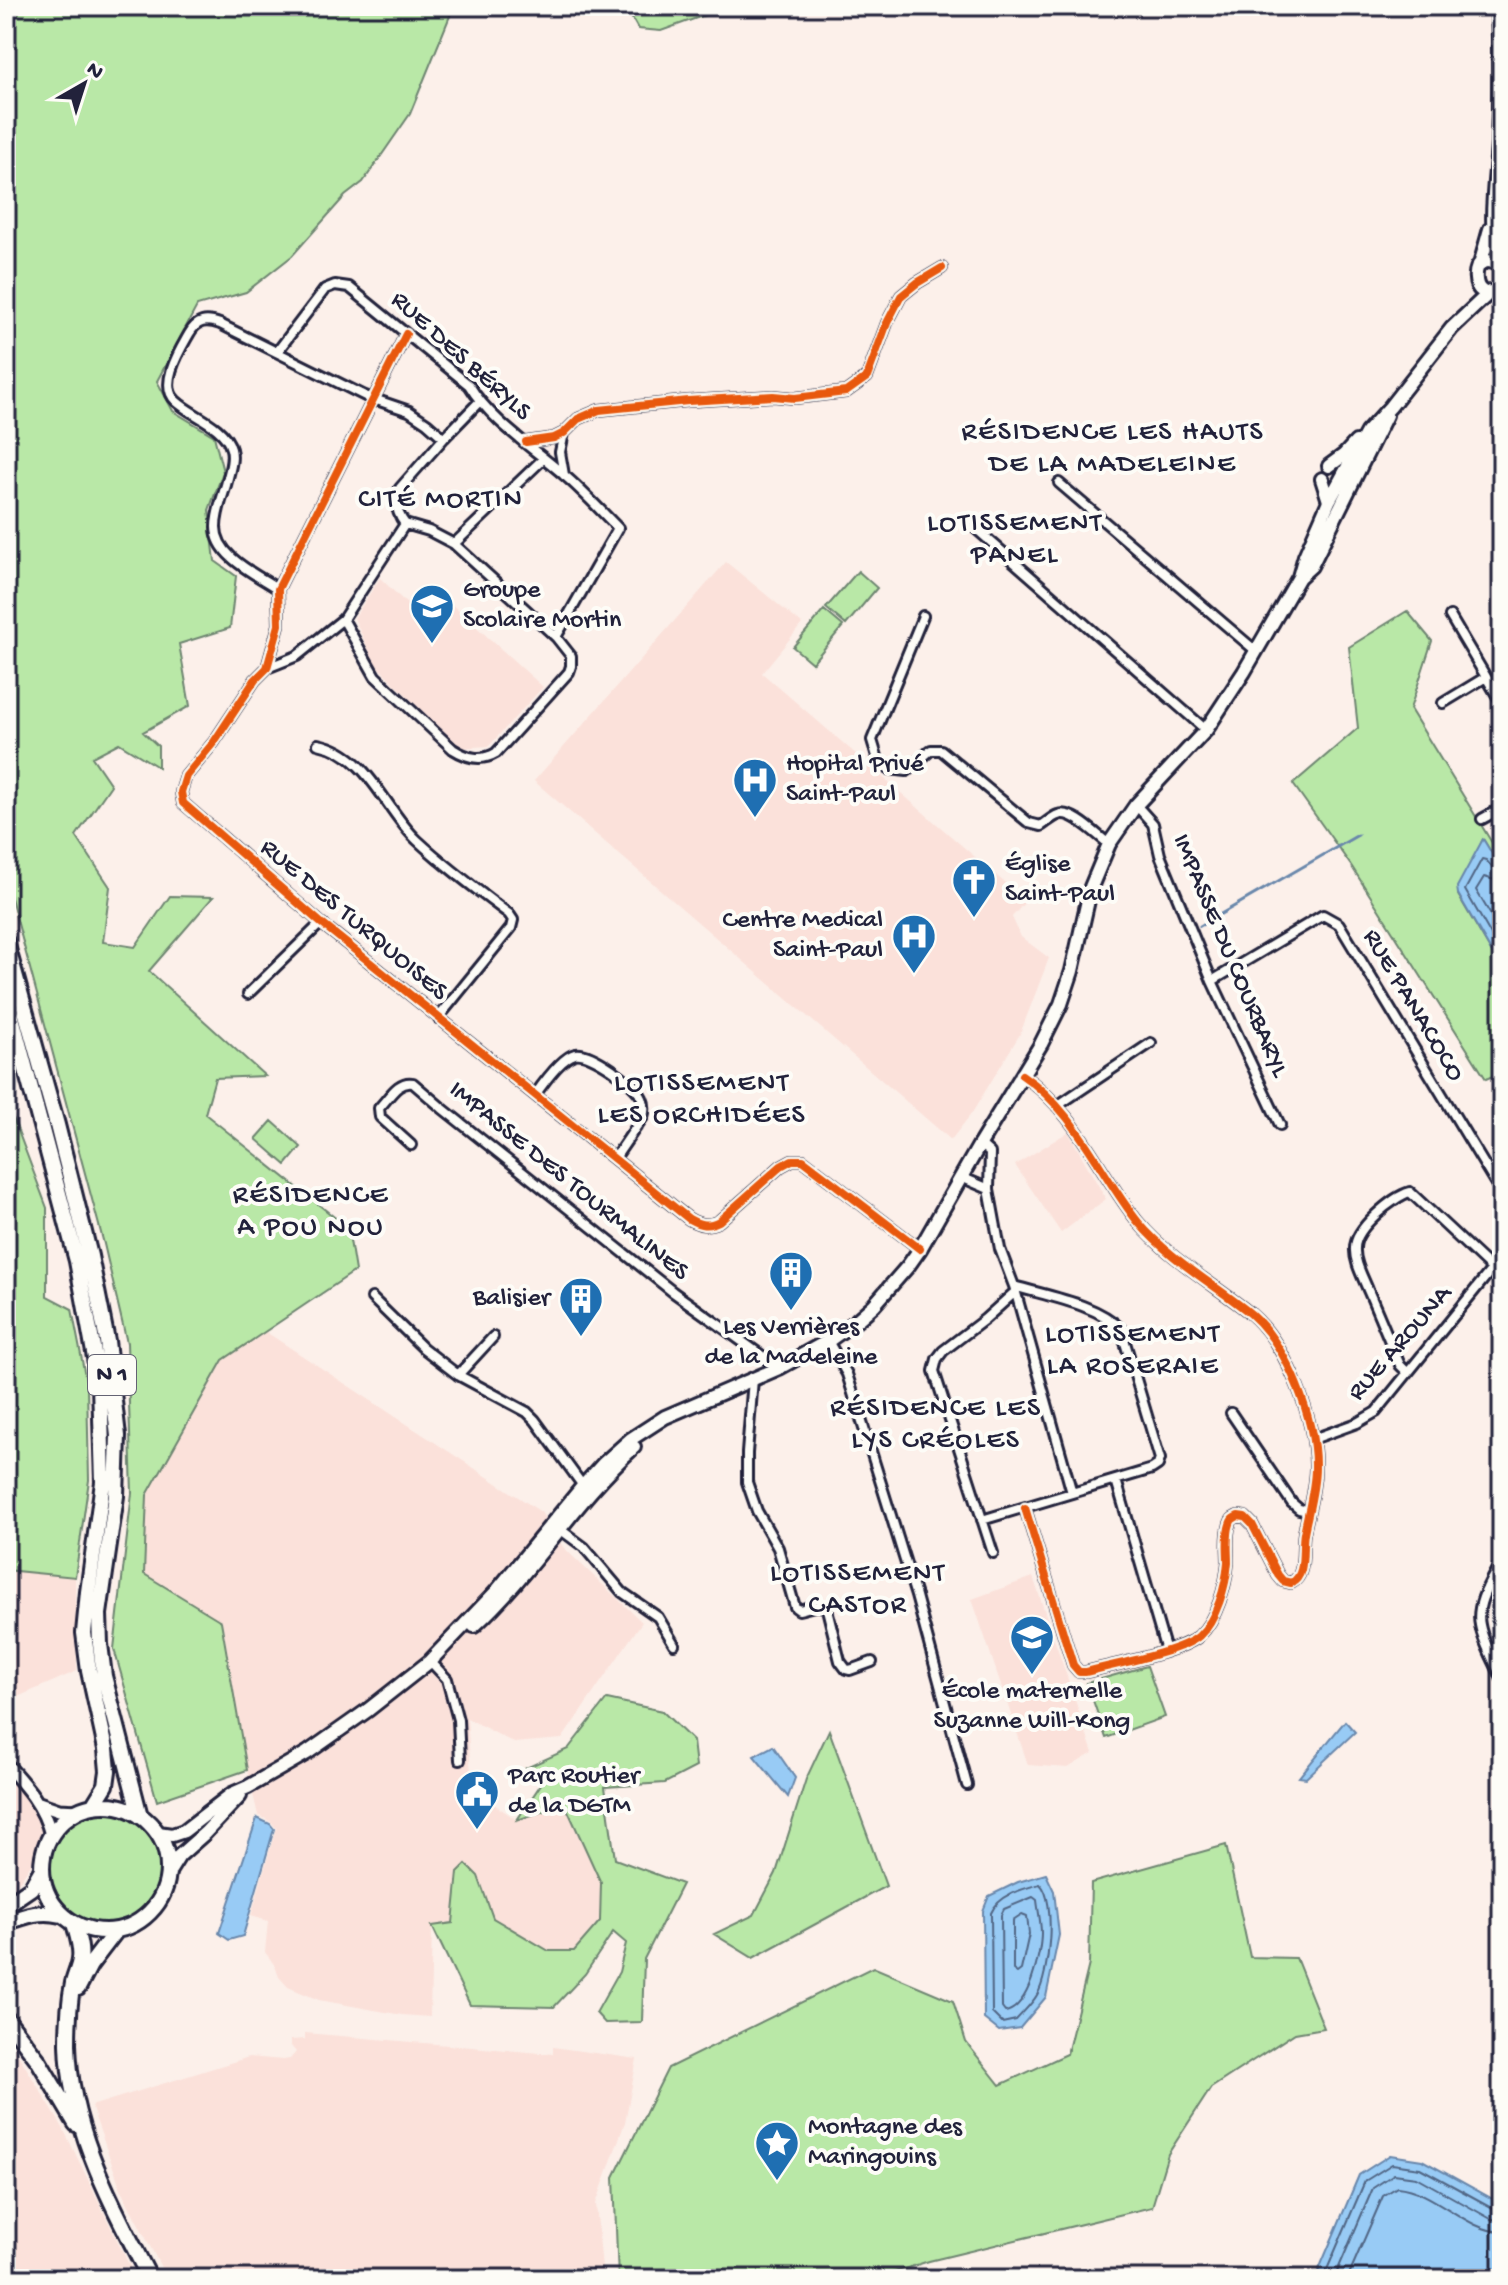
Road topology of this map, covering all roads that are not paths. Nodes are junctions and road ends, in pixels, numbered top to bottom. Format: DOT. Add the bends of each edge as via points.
graph roads {
  1 [pos="1498,6"];
  2 [pos="1501,58"];
  3 [pos="1501,90"];
  4 [pos="1494,211"];
  5 [pos="1498,233"];
  6 [pos="1480,265"];
  7 [pos="942,268"];
  8 [pos="1502,268"];
  9 [pos="1474,279"];
  10 [pos="1497,291"];
  11 [pos="1452,328"];
  12 [pos="406,334"];
  13 [pos="277,352"];
  14 [pos="374,399"];
  15 [pos="479,402"];
  16 [pos="1390,407"];
  17 [pos="1367,432"];
  18 [pos="564,433"];
  19 [pos="444,438"];
  20 [pos="526,442"];
  21 [pos="543,459"];
  22 [pos="1329,466"];
  23 [pos="564,475"];
  24 [pos="1322,479"];
  25 [pos="1059,483"];
  26 [pos="1329,501"];
  27 [pos="405,524"];
  28 [pos="974,527"];
  29 [pos="454,544"];
  30 [pos="1299,577"];
  31 [pos="278,589"];
  32 [pos="923,616"];
  33 [pos="1450,616"];
  34 [pos="343,619"];
  35 [pos="556,637"];
  36 [pos="1256,651"];
  37 [pos="267,668"];
  38 [pos="1486,677"];
  39 [pos="1443,703"];
  40 [pos="1502,704"];
  41 [pos="1206,730"];
  42 [pos="318,744"];
  43 [pos="1136,805"];
  44 [pos="1502,808"];
  45 [pos="1482,819"];
  46 [pos="1109,844"];
  47 [pos="321,923"];
  48 [pos="6,942"];
  49 [pos="1212,981"];
  50 [pos="248,994"];
  51 [pos="6,995"];
  52 [pos="438,1018"];
  53 [pos="1151,1043"];
  54 [pos="1022,1075"];
  55 [pos="535,1095"];
  56 [pos="1057,1106"];
  57 [pos="1280,1125"];
  58 [pos="980,1144"];
  59 [pos="411,1145"];
  60 [pos="615,1158"];
  61 [pos="961,1177"];
  62 [pos="989,1189"];
  63 [pos="1502,1194"];
  64 [pos="920,1249"];
  65 [pos="1502,1253"];
  66 [pos="1492,1269"];
  67 [pos="1014,1289"];
  68 [pos="372,1298"];
  69 [pos="493,1337"];
  70 [pos="828,1341"];
  71 [pos="779,1368"];
  72 [pos="1407,1372"];
  73 [pos="458,1375"];
  74 [pos="753,1379"];
  75 [pos="690,1406"];
  76 [pos="1231,1413"];
  77 [pos="1313,1439"];
  78 [pos="1116,1480"];
  79 [pos="583,1486"];
  80 [pos="1072,1493"];
  81 [pos="1025,1508"];
  82 [pos="1308,1511"];
  83 [pos="982,1520"];
  84 [pos="556,1526"];
  85 [pos="993,1553"];
  86 [pos="1502,1559"];
  87 [pos="674,1644"];
  88 [pos="1166,1651"];
  89 [pos="430,1661"];
  90 [pos="872,1662"];
  91 [pos="1502,1679"];
  92 [pos="460,1760"];
  93 [pos="6,1764"];
  94 [pos="967,1785"];
  95 [pos="248,1787"];
  96 [pos="39,1803"];
  97 [pos="93,1806"];
  98 [pos="78,1811"];
  99 [pos="140,1816"];
  100 [pos="158,1833"];
  101 [pos="51,1835"];
  102 [pos="42,1869"];
  103 [pos="169,1872"];
  104 [pos="6,1905"];
  105 [pos="68,1919"];
  106 [pos="6,1923"];
  107 [pos="116,1931"];
  108 [pos="71,2002"];
  109 [pos="6,2018"];
  110 [pos="84,2139"];
  111 [pos="150,2279"];
  1 -- 2 [label="main road"];
  2 -- 3 [label="main road"];
  3 -- 4 [label="main road"];
  4 -- 5 [label="main road"];
  4 -- 6 [label="main road"];
  5 -- 8 [label="main road" via="1495,246"];
  6 -- 8 [label="main road" via="1489,261"];
  6 -- 9 [label="main road"];
  7 -- 18 [label="street" via="901,296 867,377 846,392 599,410 578,419"];
  9 -- 10 [label="main road" via="1478,287"];
  9 -- 11 [label="main road"];
  10 -- 11 [label="main road"];
  11 -- 16 [label="main road"];
  12 -- 13 [label="street, RUE DES BÉRYLS" via="349,287 335,285 325,289"];
  12 -- 14 [label="street, RUE DES TURQUOISES"];
  12 -- 15 [label="street, RUE DES BÉRYLS" via="469,385"];
  13 -- 14 [label="street"];
  13 -- 31 [label="street" via="220,324 201,321 191,331 169,383 176,401 215,427 231,447 217,518 222,546"];
  14 -- 19 [label="street" via="415,414"];
  14 -- 31 [label="street, RUE DES TURQUOISES"];
  15 -- 19 [label="street"];
  15 -- 20 [label="street, RUE DES BÉRYLS"];
  16 -- 17 [label="main road"];
  16 -- 30 [label="main road" via="1311,566"];
  17 -- 22 [label="main road"];
  17 -- 26 [label="main road"];
  18 -- 20 [label="street"];
  18 -- 23 [label="street"];
  19 -- 27 [label="street" via="398,493 397,508"];
  20 -- 21 [label="street, RUE DES BÉRYLS"];
  21 -- 23 [label="street, RUE DES BÉRYLS"];
  21 -- 29 [label="street"];
  23 -- 35 [label="street, RUE DES BÉRYLS" via="618,528"];
  24 -- 26 [label="main road"];
  25 -- 36 [label="street"];
  26 -- 30 [label="main road"];
  27 -- 29 [label="street"];
  27 -- 34 [label="street"];
  28 -- 41 [label="street"];
  29 -- 35 [label="street"];
  30 -- 36 [label="main road"];
  31 -- 37 [label="street, RUE DES TURQUOISES" via="279,625"];
  32 -- 46 [label="street" via="872,740 879,763 907,771 931,750 941,750 1029,823 1043,826 1067,814"];
  33 -- 38 [label="street"];
  34 -- 35 [label="street" via="375,676 453,749 477,759 496,753 569,672 571,656"];
  34 -- 37 [label="street" via="297,656"];
  36 -- 41 [label="main road"];
  37 -- 47 [label="street, RUE DES TURQUOISES" via="186,776 181,798"];
  38 -- 39 [label="street"];
  38 -- 40 [label="street"];
  41 -- 43 [label="main road"];
  42 -- 52 [label="street" via="352,760 416,839 513,920"];
  43 -- 46 [label="main road"];
  43 -- 49 [label="street, IMPASSE DU COURBARYL" via="1153,824 1160,855"];
  44 -- 45 [label="street"];
  46 -- 54 [label="main road" via="1091,887 1061,1004"];
  47 -- 50 [label="street"];
  47 -- 52 [label="street, RUE DES TURQUOISES"];
  48 -- 99 [label="main road, N 1" via="90,1256 107,1341 116,1496 99,1614 100,1644"];
  49 -- 57 [label="street, IMPASSE DU COURBARYL"];
  49 -- 63 [label="street, RUE PANACOCO" via="1323,915 1339,924"];
  51 -- 97 [label="main road, N 1" via="77,1261 100,1385 103,1482 84,1633 108,1771"];
  52 -- 55 [label="street, RUE DES TURQUOISES"];
  53 -- 56 [label="street"];
  54 -- 56 [label="street"];
  54 -- 58 [label="main road"];
  55 -- 60 [label="street, RUE DES TURQUOISES"];
  55 -- 60 [label="street" via="577,1054 592,1057 625,1080 641,1094 645,1110"];
  56 -- 77 [label="street" via="1141,1225 1266,1329 1290,1370"];
  58 -- 61 [label="main road"];
  58 -- 62 [label="street" via="990,1153"];
  59 -- 71 [label="street, IMPASSE DES TOURMALINES" via="378,1112 408,1081 673,1292"];
  60 -- 64 [label="street, RUE DES TURQUOISES" via="689,1219 710,1225 781,1166 803,1160"];
  61 -- 62 [label="street"];
  61 -- 64 [label="main road"];
  62 -- 67 [label="street"];
  64 -- 70 [label="main road" via="874,1305"];
  65 -- 66 [label="street, RUE AROUNA"];
  66 -- 72 [label="street, RUE AROUNA"];
  66 -- 72 [label="street" via="1410,1192 1389,1203 1362,1229 1354,1245 1358,1266"];
  67 -- 78 [label="street" via="1092,1310 1121,1329 1160,1455 1152,1469"];
  67 -- 80 [label="street"];
  67 -- 83 [label="street" via="943,1351 934,1371"];
  68 -- 73 [label="street"];
  69 -- 73 [label="street"];
  70 -- 71 [label="main road"];
  70 -- 94 [label="street" via="847,1374 916,1596"];
  71 -- 74 [label="main road"];
  72 -- 77 [label="street, RUE AROUNA" via="1371,1416"];
  73 -- 79 [label="street" via="527,1412"];
  74 -- 75 [label="main road"];
  74 -- 90 [label="street" via="747,1482 778,1548 795,1607 827,1609 846,1669"];
  75 -- 79 [label="main road" via="631,1439"];
  75 -- 84 [label="main road" via="640,1441"];
  76 -- 82 [label="street" via="1292,1503"];
  77 -- 82 [label="street" via="1315,1471"];
  78 -- 80 [label="street"];
  78 -- 88 [label="street"];
  79 -- 84 [label="main road"];
  80 -- 81 [label="street"];
  81 -- 83 [label="street"];
  81 -- 88 [label="street" via="1079,1672"];
  82 -- 88 [label="street" via="1301,1573 1291,1583 1278,1575 1252,1524 1245,1517 1232,1520 1227,1567 1212,1621 1198,1637"];
  83 -- 85 [label="street"];
  84 -- 87 [label="street" via="584,1547 622,1592 658,1617"];
  84 -- 89 [label="main road"];
  86 -- 91 [label="street" via="1479,1619"];
  89 -- 92 [label="street" via="447,1679 458,1720"];
  89 -- 95 [label="main road" via="319,1744"];
  93 -- 96 [label="street"];
  95 -- 100 [label="main road" via="184,1831"];
  95 -- 103 [label="main road"];
  96 -- 98 [label="street"];
  96 -- 101 [label="street"];
  97 -- 98 [label="main road"];
  97 -- 99 [label="main road" via="126,1808"];
  98 -- 101 [label="main road"];
  99 -- 100 [label="main road"];
  100 -- 103 [label="main road"];
  101 -- 102 [label="main road"];
  102 -- 104 [label="main road" via="31,1888"];
  102 -- 105 [label="main road" via="48,1894"];
  103 -- 107 [label="main road" via="154,1910"];
  105 -- 106 [label="main road" via="35,1912"];
  105 -- 107 [label="main road" via="95,1931"];
  105 -- 108 [label="main road" via="80,1949"];
  107 -- 108 [label="main road"];
  108 -- 110 [label="main road" via="70,2071"];
  109 -- 110 [label="main road" via="38,2060"];
  110 -- 111 [label="main road"];
}
